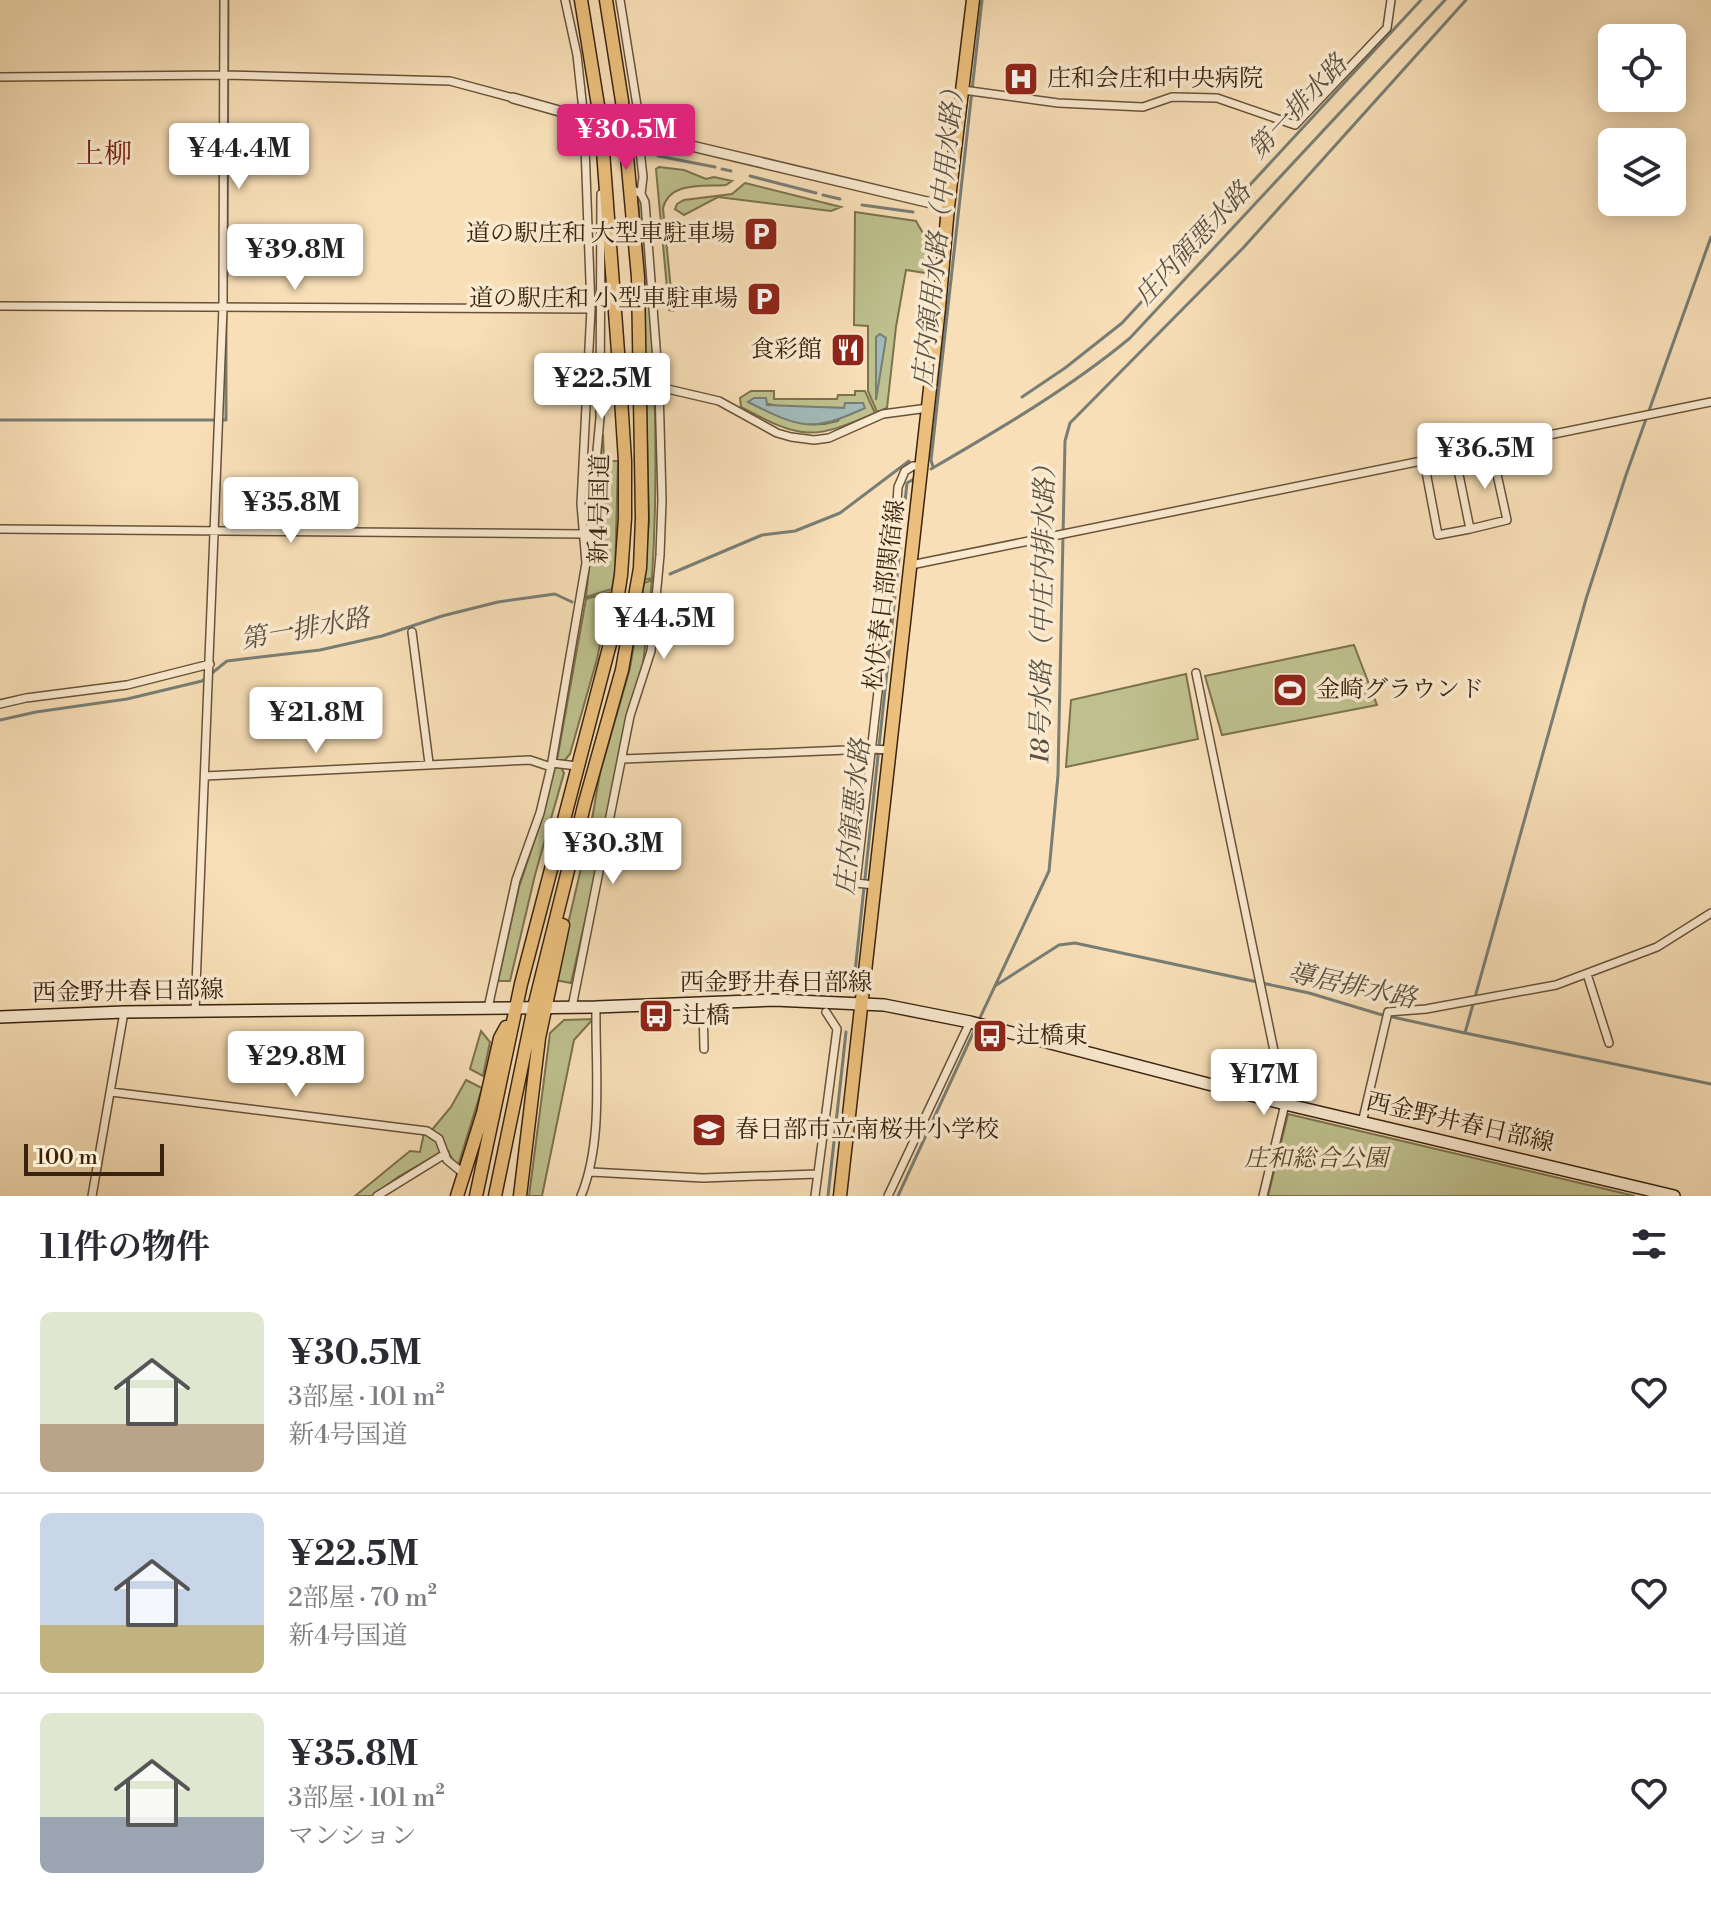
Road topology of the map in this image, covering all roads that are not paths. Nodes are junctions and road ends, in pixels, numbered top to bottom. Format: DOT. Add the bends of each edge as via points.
graph roads {
  1 [pos="224,0"];
  2 [pos="565,0"];
  3 [pos="581,0"];
  4 [pos="606,0"];
  5 [pos="620,0"];
  6 [pos="973,0"];
  7 [pos="1391,0"];
  8 [pos="577,55"];
  9 [pos="591,60"];
  10 [pos="224,75"];
  11 [pos="0,77"];
  12 [pos="963,90"];
  13 [pos="513,98"];
  14 [pos="638,112"];
  15 [pos="584,119"];
  16 [pos="601,124"];
  17 [pos="625,130"];
  18 [pos="640,150"];
  19 [pos="604,172"];
  20 [pos="636,191"];
  21 [pos="948,207"];
  22 [pos="0,306"];
  23 [pos="223,307"];
  24 [pos="591,309"];
  25 [pos="691,384"];
  26 [pos="659,387"];
  27 [pos="690,394"];
  28 [pos="1711,402"];
  29 [pos="928,408"];
  30 [pos="1491,447"];
  31 [pos="1455,455"];
  32 [pos="1424,461"];
  33 [pos="922,466"];
  34 [pos="0,529"];
  35 [pos="215,529"];
  36 [pos="1470,529"];
  37 [pos="583,534"];
  38 [pos="586,563"];
  39 [pos="911,565"];
  40 [pos="412,632"];
  41 [pos="210,664"];
  42 [pos="1196,673"];
  43 [pos="0,704"];
  44 [pos="873,749"];
  45 [pos="887,750"];
  46 [pos="623,759"];
  47 [pos="429,763"];
  48 [pos="552,765"];
  49 [pos="577,766"];
  50 [pos="205,776"];
  51 [pos="872,885"];
  52 [pos="1711,913"];
  53 [pos="1587,974"];
  54 [pos="703,1003"];
  55 [pos="861,1003"];
  56 [pos="516,1007"];
  57 [pos="572,1007"];
  58 [pos="596,1007"];
  59 [pos="488,1008"];
  60 [pos="540,1008"];
  61 [pos="195,1011"];
  62 [pos="124,1012"];
  63 [pos="826,1012"];
  64 [pos="0,1017"];
  65 [pos="970,1022"];
  66 [pos="1609,1043"];
  67 [pos="704,1049"];
  68 [pos="111,1092"];
  69 [pos="1285,1104"];
  70 [pos="1362,1123"];
  71 [pos="445,1154"];
  72 [pos="591,1172"];
  73 [pos="464,1174"];
  74 [pos="817,1174"];
  75 [pos="92,1196"];
  76 [pos="377,1196"];
  77 [pos="457,1196"];
  78 [pos="476,1196"];
  79 [pos="495,1196"];
  80 [pos="520,1196"];
  81 [pos="581,1196"];
  82 [pos="815,1196"];
  83 [pos="840,1196"];
  84 [pos="888,1196"];
  85 [pos="1263,1196"];
  86 [pos="1674,1196"];
  1 -- 10 [label="street"];
  2 -- 8 [label="street"];
  3 -- 9 [label="main road, 新4号国道"];
  4 -- 17 [label="main road, 新4号国道"];
  5 -- 14 [label="street"];
  6 -- 12 [label="main road, 松伏春日部関宿線"];
  7 -- 12 [label="street" via="1387,28 1295,125 1217,98 1172,97 1143,107 1058,103"];
  8 -- 9 [label="street"];
  8 -- 15 [label="street"];
  9 -- 16 [label="main road, 新4号国道"];
  10 -- 11 [label="street"];
  10 -- 13 [label="street" via="450,81"];
  10 -- 23 [label="street"];
  12 -- 21 [label="main road, 松伏春日部関宿線"];
  13 -- 15 [label="street"];
  15 -- 16 [label="street"];
  15 -- 24 [label="street"];
  16 -- 17 [label="street"];
  16 -- 19 [label="main road, 新4号国道"];
  17 -- 20 [label="main road, 新4号国道"];
  17 -- 21 [label="street"];
  18 -- 20 [label="street" via="643,177"];
  19 -- 38 [label="street" via="601,405"];
  19 -- 49 [label="main road, 新4号国道" via="625,518 611,640"];
  20 -- 26 [label="street" via="645,202"];
  20 -- 60 [label="main road, 新4号国道" via="641,544 635,606"];
  21 -- 29 [label="main road, 松伏春日部関宿線"];
  22 -- 23 [label="street"];
  23 -- 24 [label="street"];
  23 -- 35 [label="street"];
  24 -- 37 [label="street"];
  25 -- 27 [label="street"];
  26 -- 27 [label="street"];
  26 -- 46 [label="street" via="661,514 651,651 630,716"];
  27 -- 29 [label="street" via="719,401 777,433 814,440 883,414"];
  28 -- 30 [label="street"];
  29 -- 33 [label="main road, 松伏春日部関宿線"];
  30 -- 31 [label="street"];
  30 -- 36 [label="street" via="1507,520"];
  31 -- 32 [label="street"];
  31 -- 36 [label="street"];
  32 -- 36 [label="street" via="1438,535"];
  32 -- 39 [label="street"];
  33 -- 39 [label="main road, 松伏春日部関宿線"];
  33 -- 44 [label="street" via="905,471 898,487"];
  34 -- 35 [label="street"];
  35 -- 37 [label="street"];
  35 -- 41 [label="street"];
  37 -- 38 [label="street"];
  38 -- 48 [label="street"];
  39 -- 45 [label="main road, 松伏春日部関宿線"];
  40 -- 47 [label="street"];
  41 -- 43 [label="street" via="127,685"];
  41 -- 50 [label="street"];
  42 -- 69 [label="street"];
  44 -- 45 [label="street"];
  44 -- 46 [label="street"];
  44 -- 51 [label="street" via="856,883"];
  45 -- 51 [label="main road, 松伏春日部関宿線"];
  46 -- 57 [label="street"];
  47 -- 48 [label="street" via="530,760"];
  47 -- 50 [label="street"];
  48 -- 49 [label="street"];
  48 -- 59 [label="street" via="516,880"];
  49 -- 56 [label="main road, 新4号国道"];
  50 -- 61 [label="street"];
  51 -- 55 [label="main road, 松伏春日部関宿線"];
  52 -- 53 [label="street" via="1657,947"];
  53 -- 66 [label="street"];
  53 -- 70 [label="street" via="1556,985 1388,1012"];
  54 -- 55 [label="main road, 西金野井春日部線"];
  54 -- 58 [label="main road, 西金野井春日部線"];
  54 -- 67 [label="street"];
  55 -- 65 [label="main road, 西金野井春日部線"];
  55 -- 83 [label="main road, 松伏春日部関宿線"];
  56 -- 59 [label="main road, 西金野井春日部線"];
  56 -- 60 [label="main road, 西金野井春日部線"];
  56 -- 73 [label="main road" via="500,1038"];
  56 -- 78 [label="main road, 新4号国道"];
  57 -- 58 [label="main road, 西金野井春日部線"];
  57 -- 60 [label="main road, 西金野井春日部線"];
  58 -- 72 [label="street"];
  59 -- 61 [label="main road, 西金野井春日部線"];
  60 -- 79 [label="main road"];
  60 -- 80 [label="main road"];
  61 -- 62 [label="main road, 西金野井春日部線"];
  62 -- 64 [label="main road, 西金野井春日部線"];
  62 -- 68 [label="street"];
  63 -- 74 [label="street" via="837,1029"];
  65 -- 69 [label="main road, 西金野井春日部線"];
  65 -- 84 [label="street"];
  68 -- 71 [label="street" via="427,1131 439,1139"];
  68 -- 75 [label="street"];
  69 -- 70 [label="main road, 西金野井春日部線"];
  69 -- 85 [label="street"];
  70 -- 86 [label="main road, 西金野井春日部線"];
  71 -- 73 [label="street"];
  71 -- 76 [label="street"];
  72 -- 74 [label="street" via="703,1178"];
  72 -- 81 [label="street"];
  73 -- 77 [label="main road"];
  74 -- 82 [label="street"];
}
